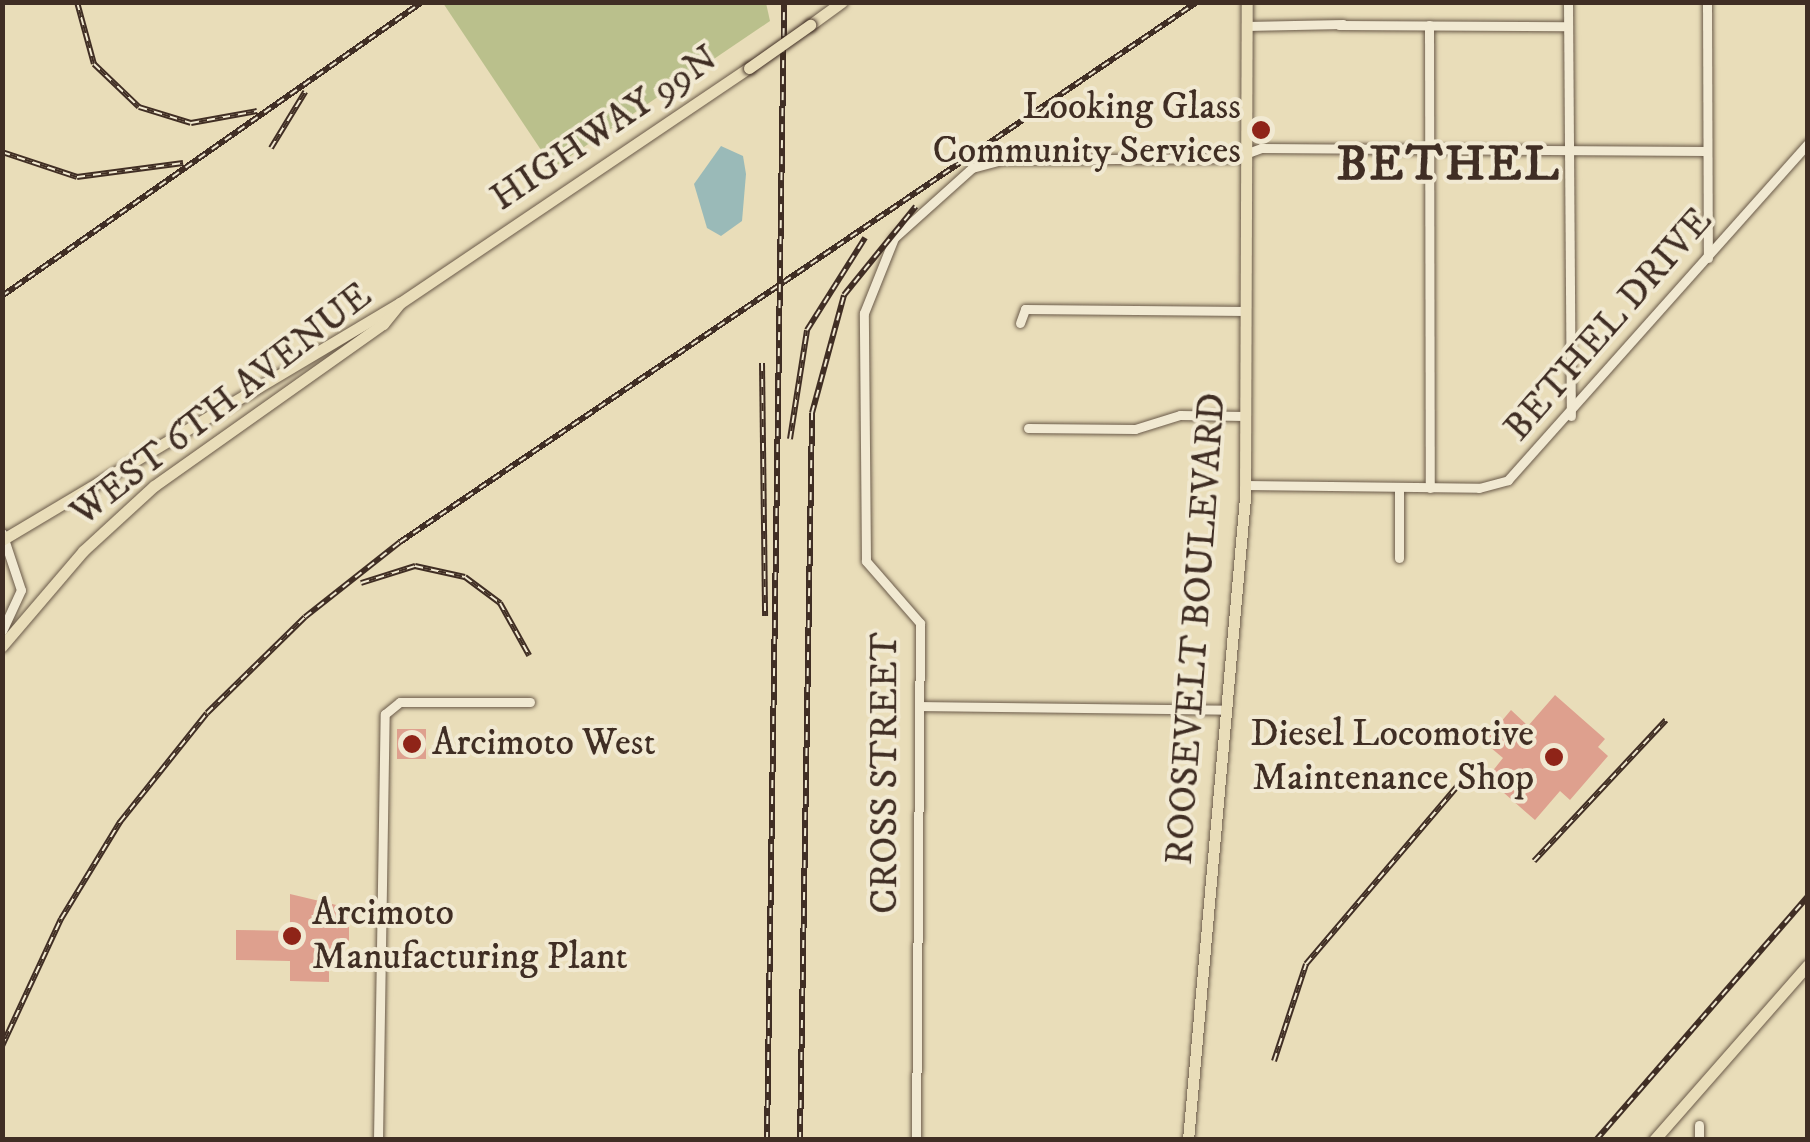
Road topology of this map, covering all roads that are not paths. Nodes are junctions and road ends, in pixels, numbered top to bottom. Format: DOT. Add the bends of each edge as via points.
graph roads {
  1 [pos="842,2"];
  2 [pos="1246,2"];
  3 [pos="1568,2"];
  4 [pos="1707,2"];
  5 [pos="1246,26"];
  6 [pos="1429,26"];
  7 [pos="1568,26"];
  8 [pos="1808,144"];
  9 [pos="1706,150"];
  10 [pos="1568,151"];
  11 [pos="1429,152"];
  12 [pos="1247,153"];
  13 [pos="1708,258"];
  14 [pos="400,304"];
  15 [pos="1246,311"];
  16 [pos="1020,323"];
  17 [pos="1245,416"];
  18 [pos="1570,416"];
  19 [pos="1028,428"];
  20 [pos="1245,485"];
  21 [pos="1399,488"];
  22 [pos="1430,488"];
  23 [pos="4,537"];
  24 [pos="1399,558"];
  25 [pos="2,632"];
  26 [pos="2,646"];
  27 [pos="530,702"];
  28 [pos="920,706"];
  29 [pos="1226,710"];
  30 [pos="1808,964"];
  31 [pos="1699,1125"];
  32 [pos="378,1140"];
  33 [pos="916,1140"];
  34 [pos="1188,1140"];
  35 [pos="1654,1140"];
  36 [pos="1699,1140"];
  1 -- 14 [label="main road, HIGHWAY 99N, bridge"];
  2 -- 5 [label="main road, ROOSEVELT BOULEVARD"];
  3 -- 7 [label="street"];
  4 -- 9 [label="street"];
  5 -- 6 [label="street"];
  5 -- 12 [label="main road, ROOSEVELT BOULEVARD"];
  6 -- 7 [label="street"];
  6 -- 11 [label="street"];
  7 -- 10 [label="street"];
  8 -- 13 [label="street, BETHEL DRIVE"];
  9 -- 10 [label="street"];
  9 -- 13 [label="street"];
  10 -- 11 [label="street"];
  10 -- 18 [label="street"];
  11 -- 12 [label="street"];
  11 -- 22 [label="street"];
  12 -- 15 [label="main road, ROOSEVELT BOULEVARD"];
  12 -- 28 [label="street, CROSS STREET" via="972,168 894,238 864,313 866,562 920,624"];
  13 -- 18 [label="street, BETHEL DRIVE"];
  14 -- 23 [label="main road"];
  14 -- 26 [label="main road, WEST 6TH AVENUE" via="383,324 154,486 84,551"];
  15 -- 16 [label="street" via="1025,309"];
  15 -- 17 [label="main road, ROOSEVELT BOULEVARD"];
  17 -- 19 [label="street" via="1174,416 1135,429"];
  17 -- 20 [label="main road, ROOSEVELT BOULEVARD"];
  18 -- 22 [label="street, BETHEL DRIVE" via="1508,480"];
  20 -- 21 [label="street, BETHEL DRIVE"];
  20 -- 29 [label="main road, ROOSEVELT BOULEVARD"];
  21 -- 22 [label="street, BETHEL DRIVE"];
  21 -- 24 [label="street"];
  23 -- 25 [label="street" via="21,590"];
  27 -- 32 [label="street" via="390,708 382,722"];
  28 -- 29 [label="street"];
  28 -- 33 [label="street, CROSS STREET"];
  29 -- 34 [label="main road, ROOSEVELT BOULEVARD"];
  30 -- 35 [label="main road"];
  31 -- 36 [label="street"];
}
